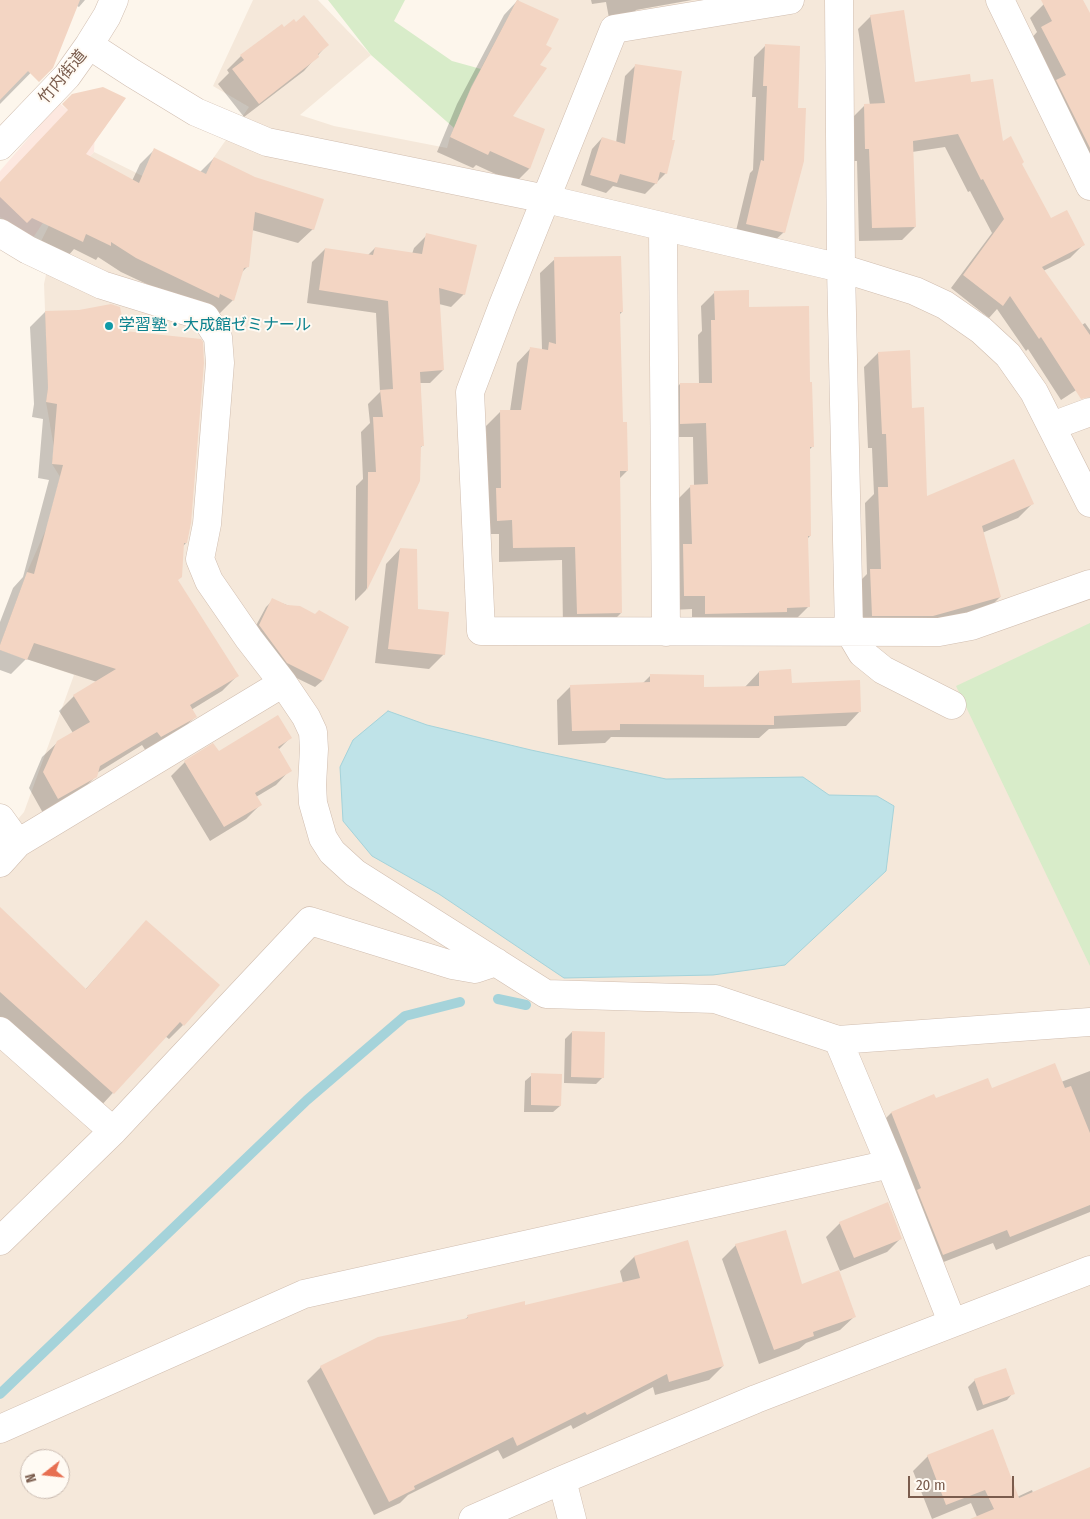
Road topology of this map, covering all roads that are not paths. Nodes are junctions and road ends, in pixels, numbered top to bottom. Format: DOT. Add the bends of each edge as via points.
graph roads {
  1 [pos="114,0"];
  2 [pos="790,0"];
  3 [pos="839,0"];
  4 [pos="1000,0"];
  5 [pos="89,45"];
  6 [pos="0,146"];
  7 [pos="1090,186"];
  8 [pos="546,199"];
  9 [pos="663,227"];
  10 [pos="0,233"];
  11 [pos="841,268"];
  12 [pos="1090,412"];
  13 [pos="1052,426"];
  14 [pos="1090,503"];
  15 [pos="1090,584"];
  16 [pos="849,631"];
  17 [pos="666,632"];
  18 [pos="283,683"];
  19 [pos="952,705"];
  20 [pos="0,818"];
  21 [pos="18,843"];
  22 [pos="0,863"];
  23 [pos="496,962"];
  24 [pos="1090,1022"];
  25 [pos="0,1030"];
  26 [pos="838,1040"];
  27 [pos="113,1130"];
  28 [pos="890,1164"];
  29 [pos="0,1241"];
  30 [pos="1090,1270"];
  31 [pos="952,1322"];
  32 [pos="0,1429"];
  33 [pos="562,1480"];
  34 [pos="473,1519"];
  35 [pos="572,1519"];
  1 -- 5 [label="street, 竹内街道"];
  2 -- 8 [label="street" via="614,29"];
  3 -- 11 [label="street"];
  4 -- 7 [label="street"];
  5 -- 6 [label="street, 竹内街道" via="66,76"];
  5 -- 8 [label="street" via="196,112 267,142"];
  8 -- 9 [label="street"];
  8 -- 17 [label="street" via="470,392 481,631"];
  9 -- 11 [label="street"];
  9 -- 17 [label="street"];
  10 -- 18 [label="street" via="102,285 205,317 218,337 220,363 207,524 200,558 209,581"];
  11 -- 13 [label="street" via="916,291 945,305 981,330 1008,355 1034,392"];
  11 -- 16 [label="street"];
  12 -- 13 [label="street"];
  13 -- 14 [label="street"];
  15 -- 16 [label="street" via="970,626 939,632"];
  16 -- 17 [label="street"];
  16 -- 19 [label="street" via="862,653 883,670"];
  18 -- 21 [label="street"];
  18 -- 23 [label="street" via="313,732 313,803 323,838 332,852 355,873"];
  20 -- 21 [label="street"];
  21 -- 22 [label="street"];
  23 -- 26 [label="street" via="546,994 716,999"];
  23 -- 27 [label="street" via="475,969 452,965 310,921"];
  24 -- 26 [label="street"];
  25 -- 27 [label="street"];
  26 -- 28 [label="street"];
  27 -- 29 [label="street"];
  28 -- 31 [label="street"];
  28 -- 32 [label="street" via="304,1294"];
  30 -- 31 [label="street"];
  31 -- 33 [label="street"];
  33 -- 34 [label="street"];
  33 -- 35 [label="street"];
}
